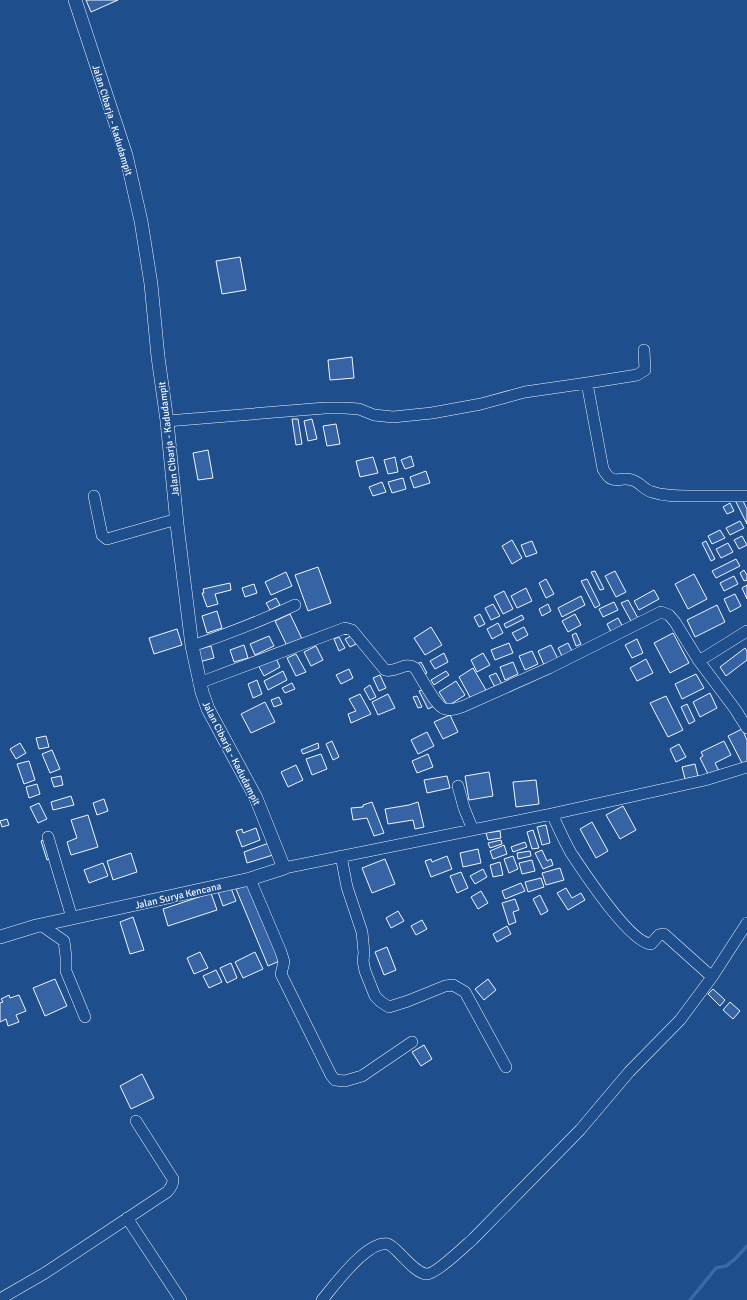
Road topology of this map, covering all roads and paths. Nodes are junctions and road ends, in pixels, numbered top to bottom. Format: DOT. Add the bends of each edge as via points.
graph roads {
  1 [pos="75,0"];
  2 [pos="644,350"];
  3 [pos="587,383"];
  4 [pos="167,421"];
  5 [pos="94,496"];
  6 [pos="747,496"];
  7 [pos="177,519"];
  8 [pos="295,605"];
  9 [pos="747,632"];
  10 [pos="192,646"];
  11 [pos="699,661"];
  12 [pos="200,683"];
  13 [pos="747,728"];
  14 [pos="747,767"];
  15 [pos="458,786"];
  16 [pos="552,814"];
  17 [pos="473,830"];
  18 [pos="48,837"];
  19 [pos="341,856"];
  20 [pos="284,868"];
  21 [pos="250,879"];
  22 [pos="72,918"];
  23 [pos="747,923"];
  24 [pos="41,925"];
  25 [pos="0,937"];
  26 [pos="712,977"];
  27 [pos="85,1017"];
  28 [pos="412,1042"];
  29 [pos="506,1067"];
  30 [pos="136,1121"];
  31 [pos="127,1218"];
  32 [pos="0,1299"];
  33 [pos="181,1300"];
  34 [pos="322,1300"];
  1 -- 4 [label="street, Jalan Cibarja - Kadudampit" via="126,155 141,221"];
  2 -- 3 [label="street" via="645,370 642,373"];
  3 -- 4 [label="street" via="525,392 481,404 393,418 345,408 325,408"];
  3 -- 6 [label="street" via="604,469 609,478 631,479 651,492 670,496"];
  4 -- 7 [label="street, Jalan Cibarja - Kadudampit"];
  5 -- 7 [label="street" via="102,535 107,539"];
  7 -- 10 [label="street, Jalan Cibarja - Kadudampit"];
  8 -- 10 [label="street" via="266,619"];
  9 -- 11 [label="street"];
  10 -- 12 [label="street, Jalan Cibarja - Kadudampit"];
  11 -- 12 [label="street" via="675,622 669,615 661,612 549,668 452,710 439,706 415,668 406,665 390,672 385,670 352,630 345,628"];
  11 -- 13 [label="street"];
  12 -- 20 [label="street, Jalan Cibarja - Kadudampit" via="208,709 256,798"];
  14 -- 16 [label="street" via="705,780"];
  15 -- 17 [label="street"];
  16 -- 17 [label="street"];
  16 -- 26 [label="street" via="570,851 614,914 647,944 651,944 658,935 664,934"];
  17 -- 19 [label="street"];
  18 -- 22 [label="street"];
  19 -- 20 [label="street"];
  19 -- 29 [label="street" via="347,887 362,932 363,961 375,996 390,1007 445,986 458,987 465,992"];
  20 -- 21 [label="street, Jalan Surya Kencana"];
  21 -- 22 [label="street, Jalan Surya Kencana"];
  21 -- 28 [label="street" via="281,952 284,962 281,974 335,1080 345,1081 362,1076"];
  22 -- 24 [label="street, Jalan Surya Kencana"];
  23 -- 26 [label="street"];
  24 -- 25 [label="street, Jalan Surya Kencana"];
  24 -- 27 [label="street" via="64,941 66,971"];
  26 -- 34 [label="street" via="680,1020 629,1072 580,1130 455,1255 433,1272 426,1274 390,1245 382,1244 364,1254"];
  30 -- 31 [label="street" via="173,1179 173,1184 167,1192"];
  31 -- 32 [label="street" via="45,1273"];
  31 -- 33 [label="street"];
}
